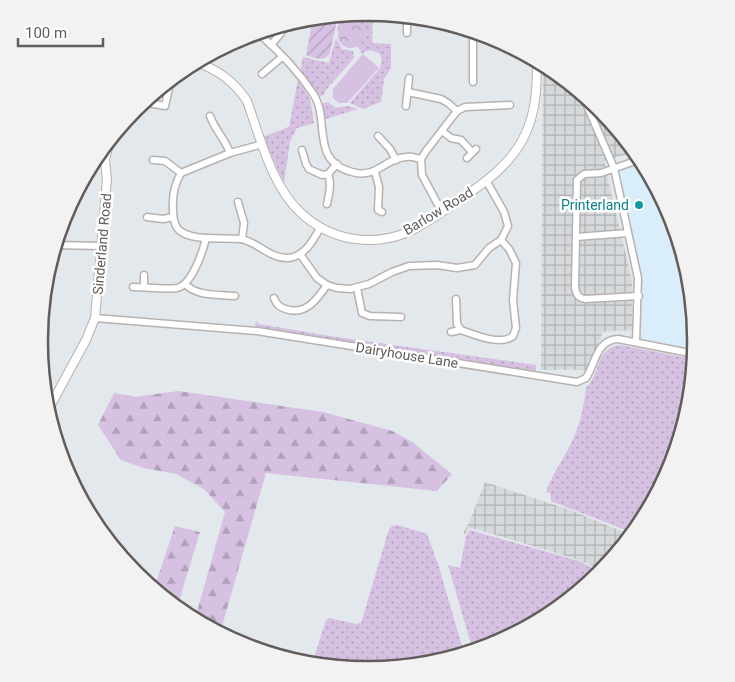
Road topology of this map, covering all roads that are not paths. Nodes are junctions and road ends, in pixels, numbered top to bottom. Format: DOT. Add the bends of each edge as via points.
graph roads {
  1 [pos="407,24"];
  2 [pos="282,33"];
  3 [pos="407,34"];
  4 [pos="264,38"];
  5 [pos="473,39"];
  6 [pos="271,44"];
  7 [pos="282,57"];
  8 [pos="205,66"];
  9 [pos="538,70"];
  10 [pos="262,74"];
  11 [pos="409,78"];
  12 [pos="473,82"];
  13 [pos="169,90"];
  14 [pos="408,92"];
  15 [pos="154,104"];
  16 [pos="510,105"];
  17 [pos="406,106"];
  18 [pos="457,111"];
  19 [pos="589,111"];
  20 [pos="210,116"];
  21 [pos="442,131"];
  22 [pos="378,136"];
  23 [pos="263,144"];
  24 [pos="302,150"];
  25 [pos="230,153"];
  26 [pos="467,158"];
  27 [pos="105,160"];
  28 [pos="153,160"];
  29 [pos="396,160"];
  30 [pos="421,160"];
  31 [pos="632,162"];
  32 [pos="337,164"];
  33 [pos="614,168"];
  34 [pos="375,172"];
  35 [pos="181,173"];
  36 [pos="328,174"];
  37 [pos="487,182"];
  38 [pos="238,202"];
  39 [pos="327,204"];
  40 [pos="382,212"];
  41 [pos="442,212"];
  42 [pos="147,217"];
  43 [pos="173,217"];
  44 [pos="320,228"];
  45 [pos="628,232"];
  46 [pos="576,237"];
  47 [pos="206,238"];
  48 [pos="242,239"];
  49 [pos="501,240"];
  50 [pos="63,245"];
  51 [pos="101,246"];
  52 [pos="300,254"];
  53 [pos="144,275"];
  54 [pos="185,284"];
  55 [pos="328,285"];
  56 [pos="133,287"];
  57 [pos="144,287"];
  58 [pos="357,288"];
  59 [pos="235,296"];
  60 [pos="638,296"];
  61 [pos="274,298"];
  62 [pos="456,300"];
  63 [pos="362,313"];
  64 [pos="401,317"];
  65 [pos="95,318"];
  66 [pos="356,319"];
  67 [pos="461,330"];
  68 [pos="451,332"];
  69 [pos="636,342"];
  70 [pos="687,352"];
  71 [pos="53,400"];
  1 -- 3 [label="street"];
  2 -- 6 [label="street"];
  4 -- 6 [label="street"];
  5 -- 12 [label="street"];
  6 -- 7 [label="street"];
  7 -- 10 [label="street"];
  7 -- 32 [label="street" via="315,96 320,108 324,144"];
  8 -- 23 [label="street, Barlow Road" via="216,70 240,91"];
  9 -- 37 [label="street, Barlow Road" via="534,110 526,134 507,162"];
  11 -- 14 [label="street"];
  13 -- 15 [label="street" via="165,106"];
  14 -- 17 [label="street"];
  14 -- 18 [label="street" via="441,99"];
  16 -- 18 [label="street" via="465,106"];
  18 -- 21 [label="street"];
  19 -- 33 [label="street"];
  20 -- 25 [label="street"];
  21 -- 26 [label="street" via="474,150"];
  21 -- 30 [label="street"];
  22 -- 29 [label="street"];
  23 -- 25 [label="street"];
  23 -- 44 [label="street, Barlow Road" via="289,201"];
  24 -- 36 [label="street" via="309,169"];
  25 -- 35 [label="street"];
  27 -- 51 [label="street, Sinderland Road" via="107,179"];
  28 -- 35 [label="street" via="165,161"];
  29 -- 30 [label="street" via="406,157"];
  29 -- 34 [label="street"];
  30 -- 41 [label="street" via="422,175"];
  31 -- 33 [label="street"];
  32 -- 34 [label="street" via="354,172"];
  32 -- 36 [label="street"];
  33 -- 45 [label="street"];
  33 -- 46 [label="street" via="584,174 577,180"];
  34 -- 40 [label="street" via="379,187 378,210"];
  35 -- 43 [label="street" via="173,190"];
  36 -- 39 [label="street"];
  37 -- 41 [label="street, Barlow Road"];
  37 -- 49 [label="street" via="507,220 507,232"];
  38 -- 48 [label="street" via="244,223"];
  41 -- 44 [label="street, Barlow Road" via="408,232 390,238 345,238"];
  42 -- 43 [label="street"];
  43 -- 47 [label="street" via="178,229"];
  44 -- 52 [label="street"];
  45 -- 46 [label="street"];
  45 -- 60 [label="street" via="638,278"];
  46 -- 60 [label="street" via="576,295 581,299"];
  47 -- 48 [label="street"];
  47 -- 54 [label="street" via="204,249"];
  48 -- 52 [label="street" via="277,256 288,258"];
  49 -- 58 [label="street" via="489,248 475,265 457,268 409,266"];
  49 -- 67 [label="street" via="510,249 516,263 513,300 516,328 513,336 498,340"];
  50 -- 51 [label="street"];
  51 -- 65 [label="street, Sinderland Road"];
  52 -- 55 [label="street" via="317,278"];
  53 -- 57 [label="street"];
  54 -- 57 [label="street" via="178,288"];
  54 -- 59 [label="street" via="201,293"];
  55 -- 58 [label="street"];
  55 -- 61 [label="street" via="303,310 284,309"];
  56 -- 57 [label="street"];
  58 -- 63 [label="street"];
  60 -- 69 [label="street"];
  62 -- 67 [label="street" via="457,324"];
  63 -- 64 [label="street"];
  63 -- 66 [label="street"];
  65 -- 69 [label="street, Dairyhouse Lane" via="256,330 577,382 588,376 604,343 614,339"];
  65 -- 71 [label="street, Sinderland Road"];
  67 -- 68 [label="street"];
  69 -- 70 [label="street, Dairyhouse Lane"];
}
